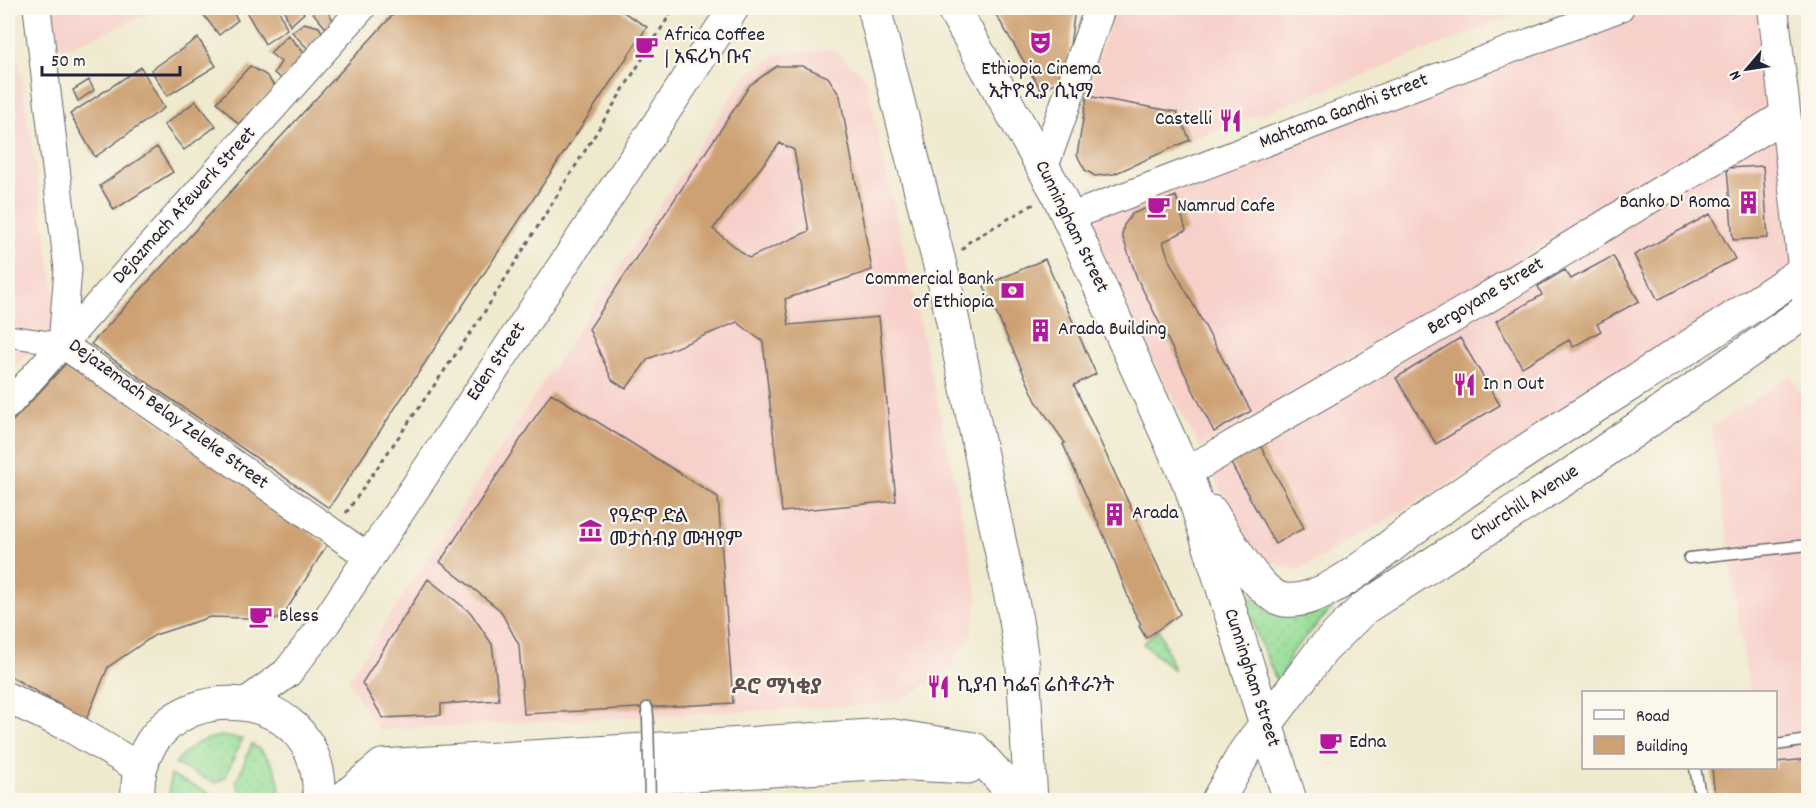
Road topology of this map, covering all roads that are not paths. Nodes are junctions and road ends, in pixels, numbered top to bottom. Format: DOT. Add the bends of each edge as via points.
graph roads {
  1 [pos="37,8"];
  2 [pos="362,8"];
  3 [pos="734,8"];
  4 [pos="874,8"];
  5 [pos="953,8"];
  6 [pos="1100,8"];
  7 [pos="1620,8"];
  8 [pos="1773,8"];
  9 [pos="1784,116"];
  10 [pos="1056,192"];
  11 [pos="1807,270"];
  12 [pos="1809,309"];
  13 [pos="8,336"];
  14 [pos="62,344"];
  15 [pos="8,405"];
  16 [pos="1188,480"];
  17 [pos="1809,545"];
  18 [pos="370,558"];
  19 [pos="1689,558"];
  20 [pos="1028,623"];
  21 [pos="1023,667"];
  22 [pos="8,698"];
  23 [pos="246,703"];
  24 [pos="648,712"];
  25 [pos="1266,724"];
  26 [pos="1809,740"];
  27 [pos="1777,745"];
  28 [pos="1695,769"];
  29 [pos="140,785"];
  30 [pos="1018,796"];
  31 [pos="336,800"];
  32 [pos="650,801"];
  33 [pos="1218,801"];
  34 [pos="1290,801"];
  35 [pos="1701,801"];
  1 -- 14 [label="street, Dejazemach Belay Zeleke Street" via="68,269"];
  2 -- 14 [label="street, Dejazmach Afewerk Street"];
  3 -- 18 [label="main road, Eden Street"];
  4 -- 21 [label="main road" via="942,271"];
  5 -- 10 [label="main road, Cunningham Street"];
  6 -- 10 [label="main road"];
  7 -- 10 [label="street, Mahtama Gandhi Street"];
  8 -- 9 [label="main road"];
  9 -- 11 [label="main road"];
  9 -- 16 [label="main road, Bergoyane Street"];
  10 -- 16 [label="main road, Cunningham Street"];
  11 -- 12 [label="main road"];
  11 -- 16 [label="main road, Cunningham Street" via="1543,439 1318,594 1302,600 1272,596"];
  12 -- 25 [label="main road, Churchill Avenue" via="1566,478 1364,608 1322,650"];
  13 -- 14 [label="street"];
  14 -- 15 [label="street, Dejazmach Afewerk Street"];
  14 -- 18 [label="street, Dejazemach Belay Zeleke Street"];
  16 -- 25 [label="main road, Cunningham Street"];
  17 -- 19 [label="lane"];
  18 -- 23 [label="main road, Eden Street" via="287,673"];
  20 -- 21 [label="lane"];
  21 -- 30 [label="main road"];
  22 -- 29 [label="main road" via="72,728"];
  23 -- 29 [label="main road" via="221,702 197,707 175,719 153,741"];
  23 -- 31 [label="main road" via="274,712 305,743 320,786"];
  24 -- 32 [label="lane, bridge"];
  25 -- 33 [label="main road, Churchill Avenue" via="1245,752"];
  25 -- 34 [label="main road, Cunningham Street"];
  26 -- 27 [label="lane"];
  28 -- 35 [label="lane"];
  30 -- 31 [label="main road" via="966,766 891,763 386,793"];
}
